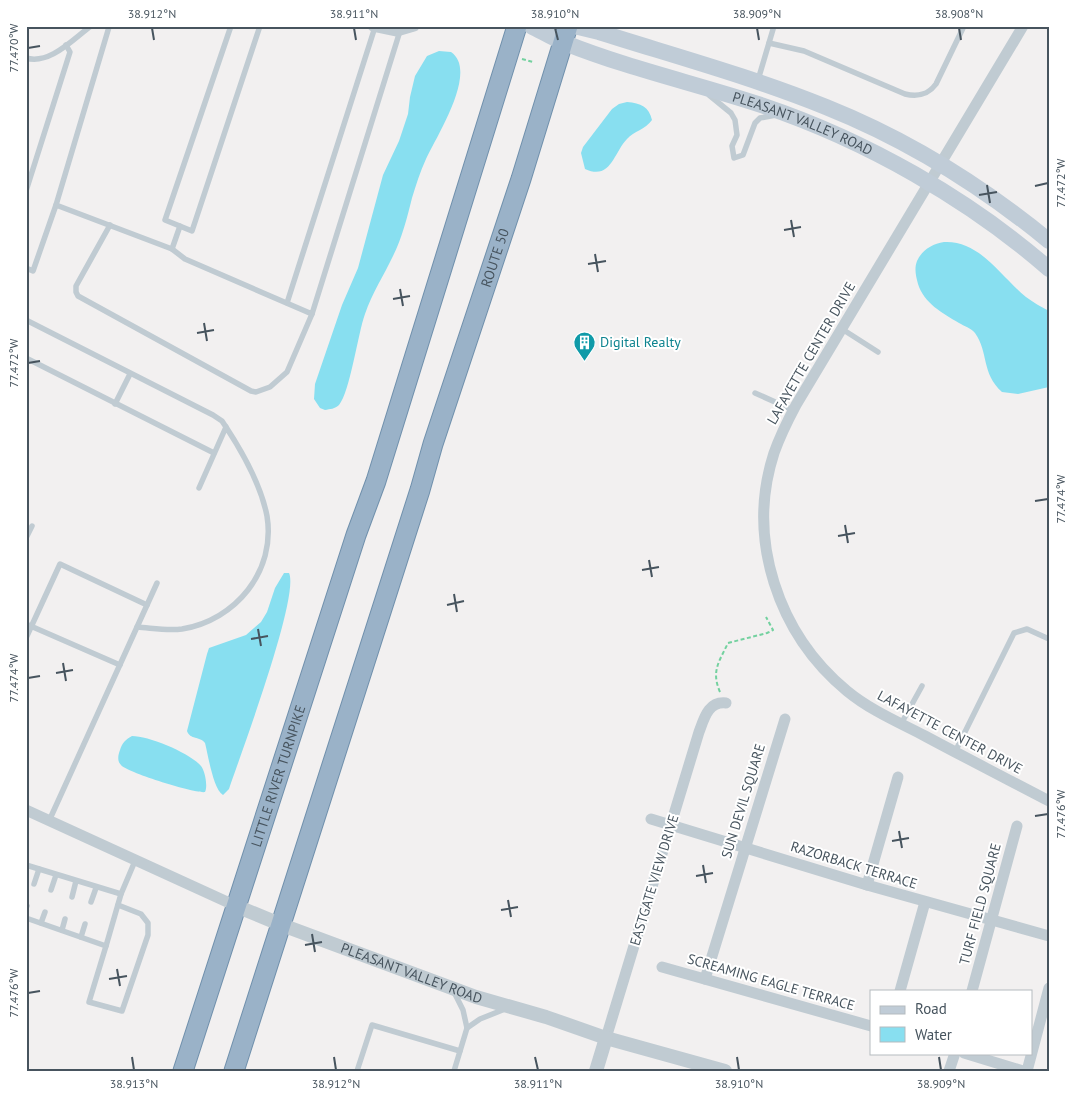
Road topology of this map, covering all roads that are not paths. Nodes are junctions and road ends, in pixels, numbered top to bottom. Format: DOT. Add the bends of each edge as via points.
graph roads {
  1 [pos="91,26"];
  2 [pos="108,26"];
  3 [pos="231,26"];
  4 [pos="260,26"];
  5 [pos="414,26"];
  6 [pos="516,26"];
  7 [pos="532,26"];
  8 [pos="574,26"];
  9 [pos="774,26"];
  10 [pos="964,26"];
  11 [pos="1023,26"];
  12 [pos="374,27"];
  13 [pos="400,31"];
  14 [pos="566,34"];
  15 [pos="769,43"];
  16 [pos="66,45"];
  17 [pos="26,58"];
  18 [pos="757,82"];
  19 [pos="700,87"];
  20 [pos="783,113"];
  21 [pos="941,164"];
  22 [pos="929,184"];
  23 [pos="26,192"];
  24 [pos="56,205"];
  25 [pos="110,225"];
  26 [pos="180,226"];
  27 [pos="1049,242"];
  28 [pos="172,249"];
  29 [pos="26,268"];
  30 [pos="1049,269"];
  31 [pos="287,303"];
  32 [pos="312,314"];
  33 [pos="26,320"];
  34 [pos="842,329"];
  35 [pos="878,352"];
  36 [pos="26,358"];
  37 [pos="130,374"];
  38 [pos="756,392"];
  39 [pos="115,404"];
  40 [pos="794,410"];
  41 [pos="226,427"];
  42 [pos="214,453"];
  43 [pos="199,488"];
  44 [pos="32,526"];
  45 [pos="26,538"];
  46 [pos="157,582"];
  47 [pos="147,605"];
  48 [pos="29,625"];
  49 [pos="137,627"];
  50 [pos="26,638"];
  51 [pos="1049,640"];
  52 [pos="120,665"];
  53 [pos="922,686"];
  54 [pos="726,703"];
  55 [pos="784,718"];
  56 [pos="901,724"];
  57 [pos="954,752"];
  58 [pos="898,777"];
  59 [pos="1049,801"];
  60 [pos="26,810"];
  61 [pos="651,819"];
  62 [pos="49,821"];
  63 [pos="671,825"];
  64 [pos="1017,826"];
  65 [pos="745,847"];
  66 [pos="135,861"];
  67 [pos="26,865"];
  68 [pos="39,869"];
  69 [pos="56,875"];
  70 [pos="76,881"];
  71 [pos="34,884"];
  72 [pos="867,885"];
  73 [pos="96,888"];
  74 [pos="51,890"];
  75 [pos="121,894"];
  76 [pos="72,896"];
  77 [pos="92,902"];
  78 [pos="925,902"];
  79 [pos="118,905"];
  80 [pos="236,906"];
  81 [pos="44,912"];
  82 [pos="26,918"];
  83 [pos="65,919"];
  84 [pos="992,920"];
  85 [pos="42,923"];
  86 [pos="85,924"];
  87 [pos="282,925"];
  88 [pos="62,930"];
  89 [pos="1049,936"];
  90 [pos="81,937"];
  91 [pos="106,946"];
  92 [pos="662,967"];
  93 [pos="705,979"];
  94 [pos="452,988"];
  95 [pos="1049,988"];
  96 [pos="900,990"];
  97 [pos="972,990"];
  98 [pos="510,1007"];
  99 [pos="870,1026"];
  100 [pos="467,1028"];
  101 [pos="606,1038"];
  102 [pos="460,1051"];
  103 [pos="1032,1052"];
  104 [pos="955,1054"];
  105 [pos="967,1054"];
  106 [pos="1032,1054"];
  107 [pos="183,1071"];
  108 [pos="234,1071"];
  109 [pos="357,1071"];
  110 [pos="454,1071"];
  111 [pos="596,1071"];
  112 [pos="725,1071"];
  113 [pos="950,1071"];
  114 [pos="1023,1071"];
  115 [pos="1027,1071"];
  1 -- 16 [label="lane"];
  2 -- 24 [label="lane"];
  3 -- 26 [label="lane" via="165,220"];
  4 -- 26 [label="lane" via="192,231"];
  5 -- 13 [label="street"];
  6 -- 80 [label="highway, LITTLE RIVER TURNPIKE" via="376,481"];
  7 -- 14 [label="main road, PLEASANT VALLEY ROAD"];
  8 -- 18 [label="main road, PLEASANT VALLEY ROAD"];
  9 -- 15 [label="lane"];
  10 -- 15 [label="lane" via="936,84 921,96 905,94 804,51"];
  11 -- 21 [label="street, LAFAYETTE CENTER DRIVE"];
  12 -- 13 [label="street"];
  12 -- 31 [label="lane"];
  13 -- 32 [label="lane"];
  14 -- 19 [label="main road, PLEASANT VALLEY ROAD" via="660,76"];
  14 -- 87 [label="highway, ROUTE 50" via="432,444"];
  15 -- 18 [label="lane"];
  16 -- 17 [label="lane" via="49,58"];
  16 -- 23 [label="lane" via="70,52"];
  18 -- 21 [label="main road, PLEASANT VALLEY ROAD" via="854,119"];
  19 -- 20 [label="main road, PLEASANT VALLEY ROAD"];
  19 -- 20 [label="lane" via="731,113 737,126 732,146 734,158 743,155 754,123 760,118"];
  20 -- 22 [label="main road, PLEASANT VALLEY ROAD" via="843,138"];
  21 -- 22 [label="street, LAFAYETTE CENTER DRIVE"];
  21 -- 27 [label="main road, PLEASANT VALLEY ROAD" via="990,196"];
  22 -- 30 [label="main road, PLEASANT VALLEY ROAD" via="997,227"];
  22 -- 34 [label="street, LAFAYETTE CENTER DRIVE"];
  24 -- 25 [label="lane"];
  24 -- 29 [label="lane" via="33,271"];
  25 -- 28 [label="lane"];
  25 -- 32 [label="lane" via="76,286 78,296 251,391 270,387 287,372"];
  26 -- 28 [label="lane"];
  28 -- 31 [label="lane" via="184,259"];
  31 -- 32 [label="lane"];
  33 -- 37 [label="lane"];
  34 -- 35 [label="lane"];
  34 -- 40 [label="street, LAFAYETTE CENTER DRIVE"];
  36 -- 39 [label="lane"];
  37 -- 39 [label="lane"];
  37 -- 41 [label="lane" via="213,415"];
  38 -- 40 [label="lane"];
  39 -- 42 [label="lane"];
  40 -- 56 [label="street, LAFAYETTE CENTER DRIVE" via="774,453 765,496 766,550 777,594 802,643 831,677 848,692"];
  41 -- 42 [label="lane"];
  41 -- 49 [label="lane" via="265,507 268,538 261,569 239,601 215,618 182,629"];
  42 -- 43 [label="lane"];
  44 -- 45 [label="lane"];
  46 -- 47 [label="lane"];
  47 -- 48 [label="lane" via="60,564"];
  47 -- 49 [label="lane"];
  48 -- 50 [label="lane"];
  48 -- 52 [label="lane"];
  49 -- 52 [label="lane"];
  51 -- 57 [label="lane" via="1027,629 1014,633"];
  52 -- 62 [label="lane"];
  53 -- 56 [label="lane"];
  54 -- 63 [label="street, EASTGATE VIEW DRIVE" via="712,705 705,717"];
  55 -- 65 [label="street, SUN DEVIL SQUARE"];
  56 -- 57 [label="street, LAFAYETTE CENTER DRIVE"];
  57 -- 59 [label="street, LAFAYETTE CENTER DRIVE"];
  58 -- 72 [label="street"];
  60 -- 62 [label="street, PLEASANT VALLEY ROAD"];
  61 -- 63 [label="street, RAZORBACK TERRACE"];
  62 -- 66 [label="street, PLEASANT VALLEY ROAD"];
  63 -- 65 [label="street, RAZORBACK TERRACE"];
  63 -- 101 [label="street, EASTGATE VIEW DRIVE"];
  64 -- 84 [label="street, TURF FIELD SQUARE"];
  65 -- 72 [label="street, RAZORBACK TERRACE"];
  65 -- 93 [label="street, SUN DEVIL SQUARE"];
  66 -- 75 [label="lane"];
  66 -- 80 [label="street, PLEASANT VALLEY ROAD"];
  67 -- 68 [label="lane"];
  68 -- 69 [label="lane"];
  68 -- 71 [label="lane"];
  69 -- 70 [label="lane"];
  69 -- 74 [label="lane"];
  70 -- 73 [label="lane"];
  70 -- 76 [label="lane"];
  72 -- 78 [label="street, RAZORBACK TERRACE"];
  73 -- 75 [label="lane"];
  73 -- 77 [label="lane"];
  75 -- 79 [label="lane"];
  78 -- 84 [label="street, RAZORBACK TERRACE"];
  78 -- 96 [label="street"];
  79 -- 91 [label="lane"];
  79 -- 91 [label="lane" via="141,914 148,923 148,935 122,1011 89,1002"];
  80 -- 87 [label="street, PLEASANT VALLEY ROAD"];
  80 -- 107 [label="highway, LITTLE RIVER TURNPIKE"];
  81 -- 85 [label="lane"];
  82 -- 85 [label="lane"];
  83 -- 88 [label="lane"];
  84 -- 89 [label="street, RAZORBACK TERRACE"];
  84 -- 97 [label="street, TURF FIELD SQUARE"];
  85 -- 88 [label="lane"];
  86 -- 90 [label="lane"];
  87 -- 94 [label="street, PLEASANT VALLEY ROAD"];
  87 -- 108 [label="highway"];
  88 -- 90 [label="lane"];
  90 -- 91 [label="lane"];
  92 -- 93 [label="street, SCREAMING EAGLE TERRACE"];
  93 -- 99 [label="street, SCREAMING EAGLE TERRACE"];
  94 -- 98 [label="street, PLEASANT VALLEY ROAD"];
  94 -- 100 [label="lane" via="463,1010"];
  95 -- 103 [label="street"];
  98 -- 100 [label="lane"];
  98 -- 101 [label="street, PLEASANT VALLEY ROAD"];
  100 -- 102 [label="lane"];
  101 -- 111 [label="street, EASTGATE VIEW DRIVE"];
  101 -- 112 [label="street, PLEASANT VALLEY ROAD"];
  102 -- 109 [label="lane" via="372,1025"];
  102 -- 110 [label="lane"];
  104 -- 113 [label="street"];
  105 -- 114 [label="street"];
  106 -- 115 [label="street"];
}
